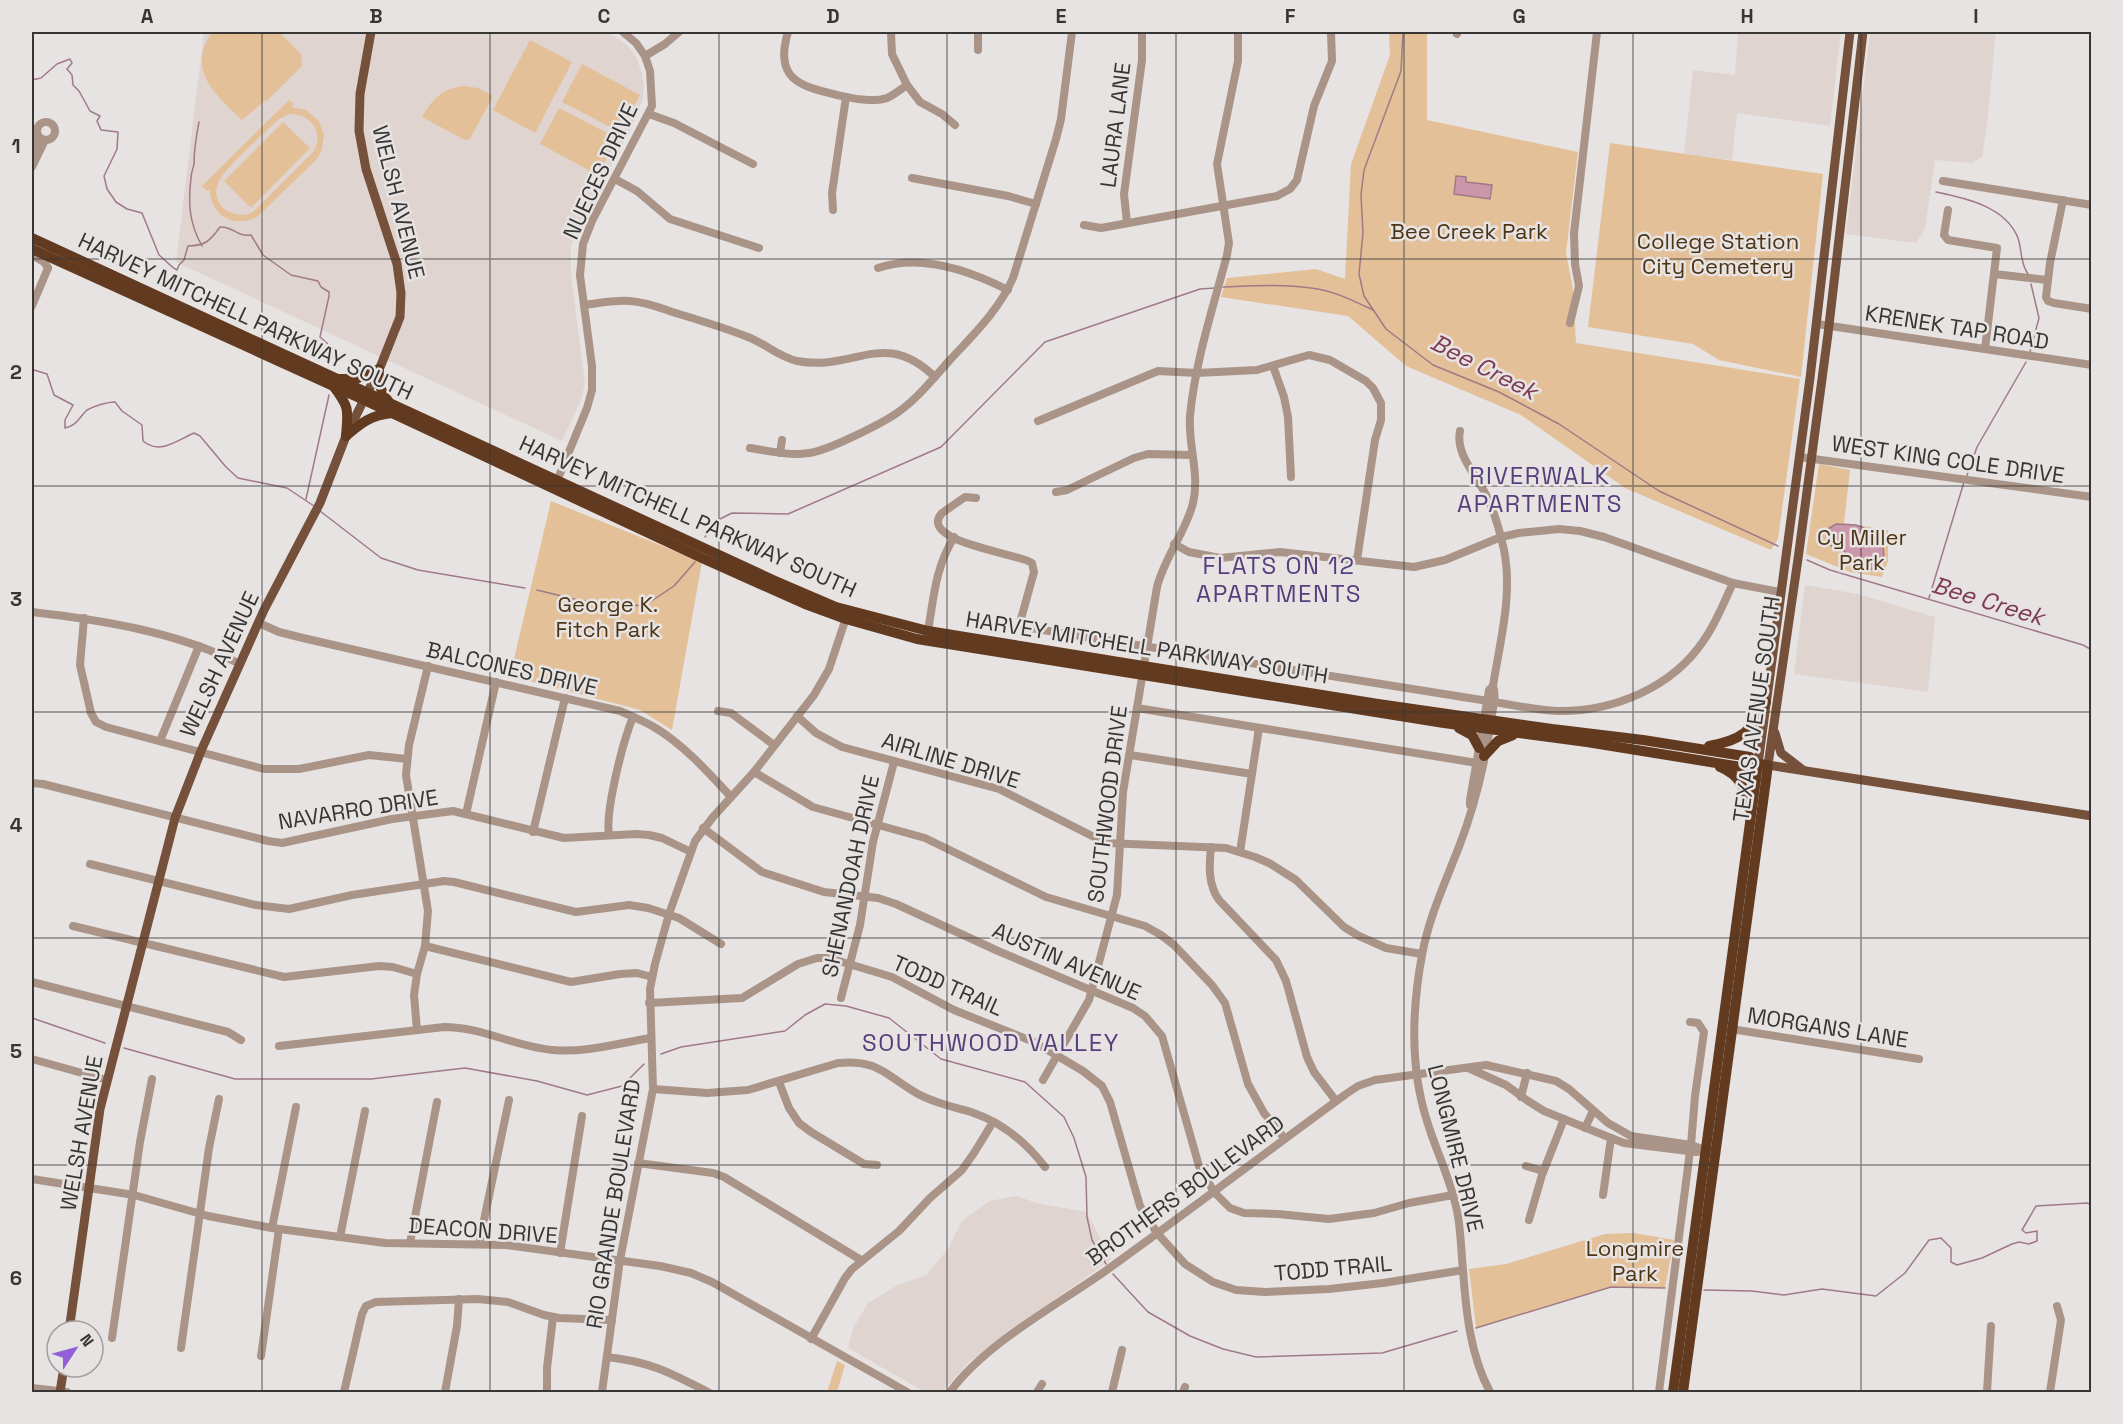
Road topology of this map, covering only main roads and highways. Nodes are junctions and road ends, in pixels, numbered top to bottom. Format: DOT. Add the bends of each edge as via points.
graph roads {
  1 [pos="371,32"];
  2 [pos="1850,32"];
  3 [pos="1863,32"];
  4 [pos="1842,106"];
  5 [pos="1854,108"];
  6 [pos="32,238"];
  7 [pos="32,249"];
  8 [pos="379,369"];
  9 [pos="334,382"];
  10 [pos="366,397"];
  11 [pos="392,409"];
  12 [pos="346,436"];
  13 [pos="545,480"];
  14 [pos="1787,546"];
  15 [pos="1780,592"];
  16 [pos="1793,592"];
  17 [pos="847,615"];
  18 [pos="1788,631"];
  19 [pos="1143,671"];
  20 [pos="1766,702"];
  21 [pos="1444,723"];
  22 [pos="1487,724"];
  23 [pos="1773,727"];
  24 [pos="1522,734"];
  25 [pos="1698,748"];
  26 [pos="1709,762"];
  27 [pos="1763,765"];
  28 [pos="1805,771"];
  29 [pos="2091,816"];
  30 [pos="1750,820"];
  31 [pos="1710,1151"];
  32 [pos="71,1319"];
  33 [pos="1675,1372"];
  34 [pos="1683,1388"];
  35 [pos="1673,1392"];
  1 -- 8 [label="main road, WELSH AVENUE" via="360,94 359,138 397,264 401,293 399,320"];
  2 -- 4 [label="main road, TEXAS AVENUE SOUTH"];
  3 -- 5 [label="main road, TEXAS AVENUE SOUTH"];
  4 -- 5 [label="main road"];
  4 -- 14 [label="main road, TEXAS AVENUE SOUTH"];
  5 -- 16 [label="main road, TEXAS AVENUE SOUTH"];
  6 -- 9 [label="highway, HARVEY MITCHELL PARKWAY SOUTH"];
  7 -- 9 [label="highway, HARVEY MITCHELL PARKWAY SOUTH"];
  8 -- 9 [label="highway" via="356,379"];
  8 -- 10 [label="main road, WELSH AVENUE"];
  8 -- 11 [label="highway" via="378,383"];
  9 -- 10 [label="highway, HARVEY MITCHELL PARKWAY SOUTH"];
  9 -- 12 [label="highway" via="348,409"];
  10 -- 11 [label="highway, HARVEY MITCHELL PARKWAY SOUTH"];
  10 -- 12 [label="main road, WELSH AVENUE"];
  11 -- 12 [label="highway" via="364,420"];
  11 -- 13 [label="highway, HARVEY MITCHELL PARKWAY SOUTH"];
  12 -- 32 [label="main road, WELSH AVENUE" via="320,502 258,623 175,818 100,1109"];
  13 -- 17 [label="highway, HARVEY MITCHELL PARKWAY SOUTH" via="557,481"];
  13 -- 17 [label="highway, HARVEY MITCHELL PARKWAY SOUTH" via="702,558 805,604"];
  14 -- 15 [label="main road, TEXAS AVENUE SOUTH"];
  14 -- 16 [label="main road" via="1791,555 1788,583"];
  15 -- 18 [label="main road" via="1786,600 1783,620"];
  15 -- 20 [label="main road, TEXAS AVENUE SOUTH"];
  16 -- 18 [label="main road, TEXAS AVENUE SOUTH"];
  17 -- 19 [label="highway, HARVEY MITCHELL PARKWAY SOUTH"];
  17 -- 19 [label="highway, HARVEY MITCHELL PARKWAY SOUTH" via="916,639"];
  18 -- 23 [label="main road, TEXAS AVENUE SOUTH"];
  19 -- 21 [label="highway, HARVEY MITCHELL PARKWAY SOUTH"];
  19 -- 22 [label="highway, HARVEY MITCHELL PARKWAY SOUTH"];
  20 -- 25 [label="highway" via="1756,722 1743,735 1728,743"];
  20 -- 27 [label="main road, TEXAS AVENUE SOUTH"];
  21 -- 22 [label="highway, HARVEY MITCHELL PARKWAY SOUTH"];
  21 -- 24 [label="highway" via="1468,732 1480,756 1503,737"];
  22 -- 24 [label="highway, HARVEY MITCHELL PARKWAY SOUTH"];
  22 -- 25 [label="highway, HARVEY MITCHELL PARKWAY SOUTH"];
  23 -- 27 [label="main road, TEXAS AVENUE SOUTH"];
  23 -- 28 [label="main road" via="1781,753"];
  24 -- 26 [label="highway, HARVEY MITCHELL PARKWAY SOUTH"];
  25 -- 27 [label="highway, HARVEY MITCHELL PARKWAY SOUTH" via="1750,757"];
  26 -- 27 [label="highway, HARVEY MITCHELL PARKWAY SOUTH" via="1749,768"];
  26 -- 30 [label="highway" via="1729,771 1742,783"];
  27 -- 28 [label="main road, HARVEY MITCHELL PARKWAY SOUTH"];
  27 -- 30 [label="highway, TEXAS AVENUE SOUTH"];
  27 -- 31 [label="highway, TEXAS AVENUE SOUTH" via="1731,1029"];
  28 -- 29 [label="main road, HARVEY MITCHELL PARKWAY SOUTH"];
  30 -- 31 [label="highway, TEXAS AVENUE SOUTH"];
  31 -- 33 [label="highway, TEXAS AVENUE SOUTH"];
  31 -- 34 [label="highway, TEXAS AVENUE SOUTH"];
  33 -- 34 [label="highway"];
  33 -- 35 [label="highway, TEXAS AVENUE SOUTH"];
}
